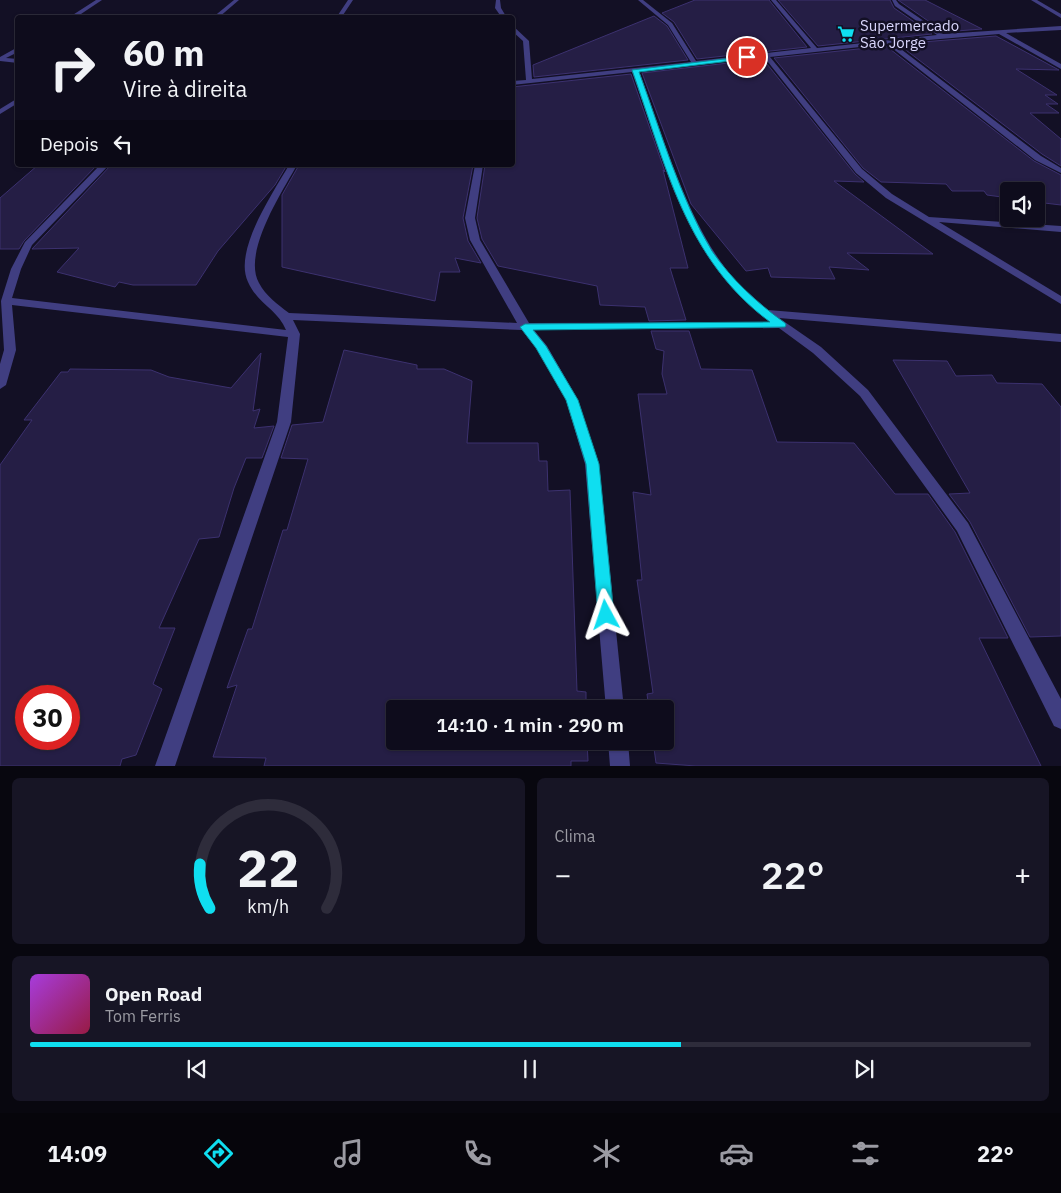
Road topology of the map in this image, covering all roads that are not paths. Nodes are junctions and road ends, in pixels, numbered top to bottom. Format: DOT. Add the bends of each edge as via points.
graph roads {
  1 [pos="100,0"];
  2 [pos="237,0"];
  3 [pos="351,0"];
  4 [pos="498,0"];
  5 [pos="640,0"];
  6 [pos="773,0"];
  7 [pos="894,0"];
  8 [pos="1033,0"];
  9 [pos="75,15"];
  10 [pos="218,15"];
  11 [pos="340,15"];
  12 [pos="503,15"];
  13 [pos="1061,16"];
  14 [pos="1061,28"];
  15 [pos="515,30"];
  16 [pos="998,31"];
  17 [pos="942,36"];
  18 [pos="888,42"];
  19 [pos="815,50"];
  20 [pos="15,51"];
  21 [pos="765,55"];
  22 [pos="0,59"];
  23 [pos="15,61"];
  24 [pos="694,62"];
  25 [pos="1061,67"];
  26 [pos="635,70"];
  27 [pos="529,80"];
  28 [pos="515,82"];
  29 [pos="15,102"];
  30 [pos="0,112"];
  31 [pos="103,167"];
  32 [pos="292,167"];
  33 [pos="479,167"];
  34 [pos="1061,170"];
  35 [pos="929,219"];
  36 [pos="1061,229"];
  37 [pos="1061,300"];
  38 [pos="6,301"];
  39 [pos="764,313"];
  40 [pos="286,316"];
  41 [pos="5,325"];
  42 [pos="781,325"];
  43 [pos="525,327"];
  44 [pos="294,334"];
  45 [pos="1061,338"];
  46 [pos="0,385"];
  47 [pos="614,700"];
  48 [pos="1061,718"];
  49 [pos="619,750"];
  50 [pos="165,766"];
  51 [pos="620,766"];
  1 -- 9 [label="street"];
  2 -- 10 [label="street"];
  3 -- 11 [label="street"];
  4 -- 12 [label="street"];
  5 -- 24 [label="street" via="670,24"];
  6 -- 19 [label="street"];
  7 -- 17 [label="street"];
  8 -- 13 [label="street"];
  14 -- 16 [label="street"];
  15 -- 27 [label="street" via="526,41"];
  16 -- 17 [label="street"];
  16 -- 25 [label="street"];
  17 -- 18 [label="street"];
  18 -- 19 [label="street"];
  18 -- 34 [label="street" via="1038,158"];
  19 -- 21 [label="street"];
  20 -- 22 [label="street"];
  21 -- 24 [label="street"];
  21 -- 35 [label="street" via="860,171 889,196"];
  22 -- 23 [label="street"];
  24 -- 26 [label="street"];
  26 -- 27 [label="street"];
  26 -- 39 [label="street" via="689,217 709,252 732,282"];
  27 -- 28 [label="street"];
  29 -- 30 [label="street"];
  31 -- 38 [label="street" via="28,244 16,268"];
  32 -- 40 [label="street" via="255,235 250,256 252,281 264,299"];
  33 -- 43 [label="street" via="470,218 475,240"];
  35 -- 36 [label="street"];
  35 -- 37 [label="street"];
  38 -- 41 [label="street"];
  38 -- 44 [label="street"];
  39 -- 42 [label="street"];
  39 -- 45 [label="street"];
  40 -- 43 [label="street"];
  40 -- 44 [label="street"];
  41 -- 46 [label="street" via="10,350"];
  42 -- 43 [label="street"];
  42 -- 48 [label="street" via="817,350 864,393 963,527"];
  43 -- 47 [label="street" via="541,346 572,400 592,464"];
  44 -- 50 [label="street" via="284,422"];
  49 -- 51 [label="street"];
}
